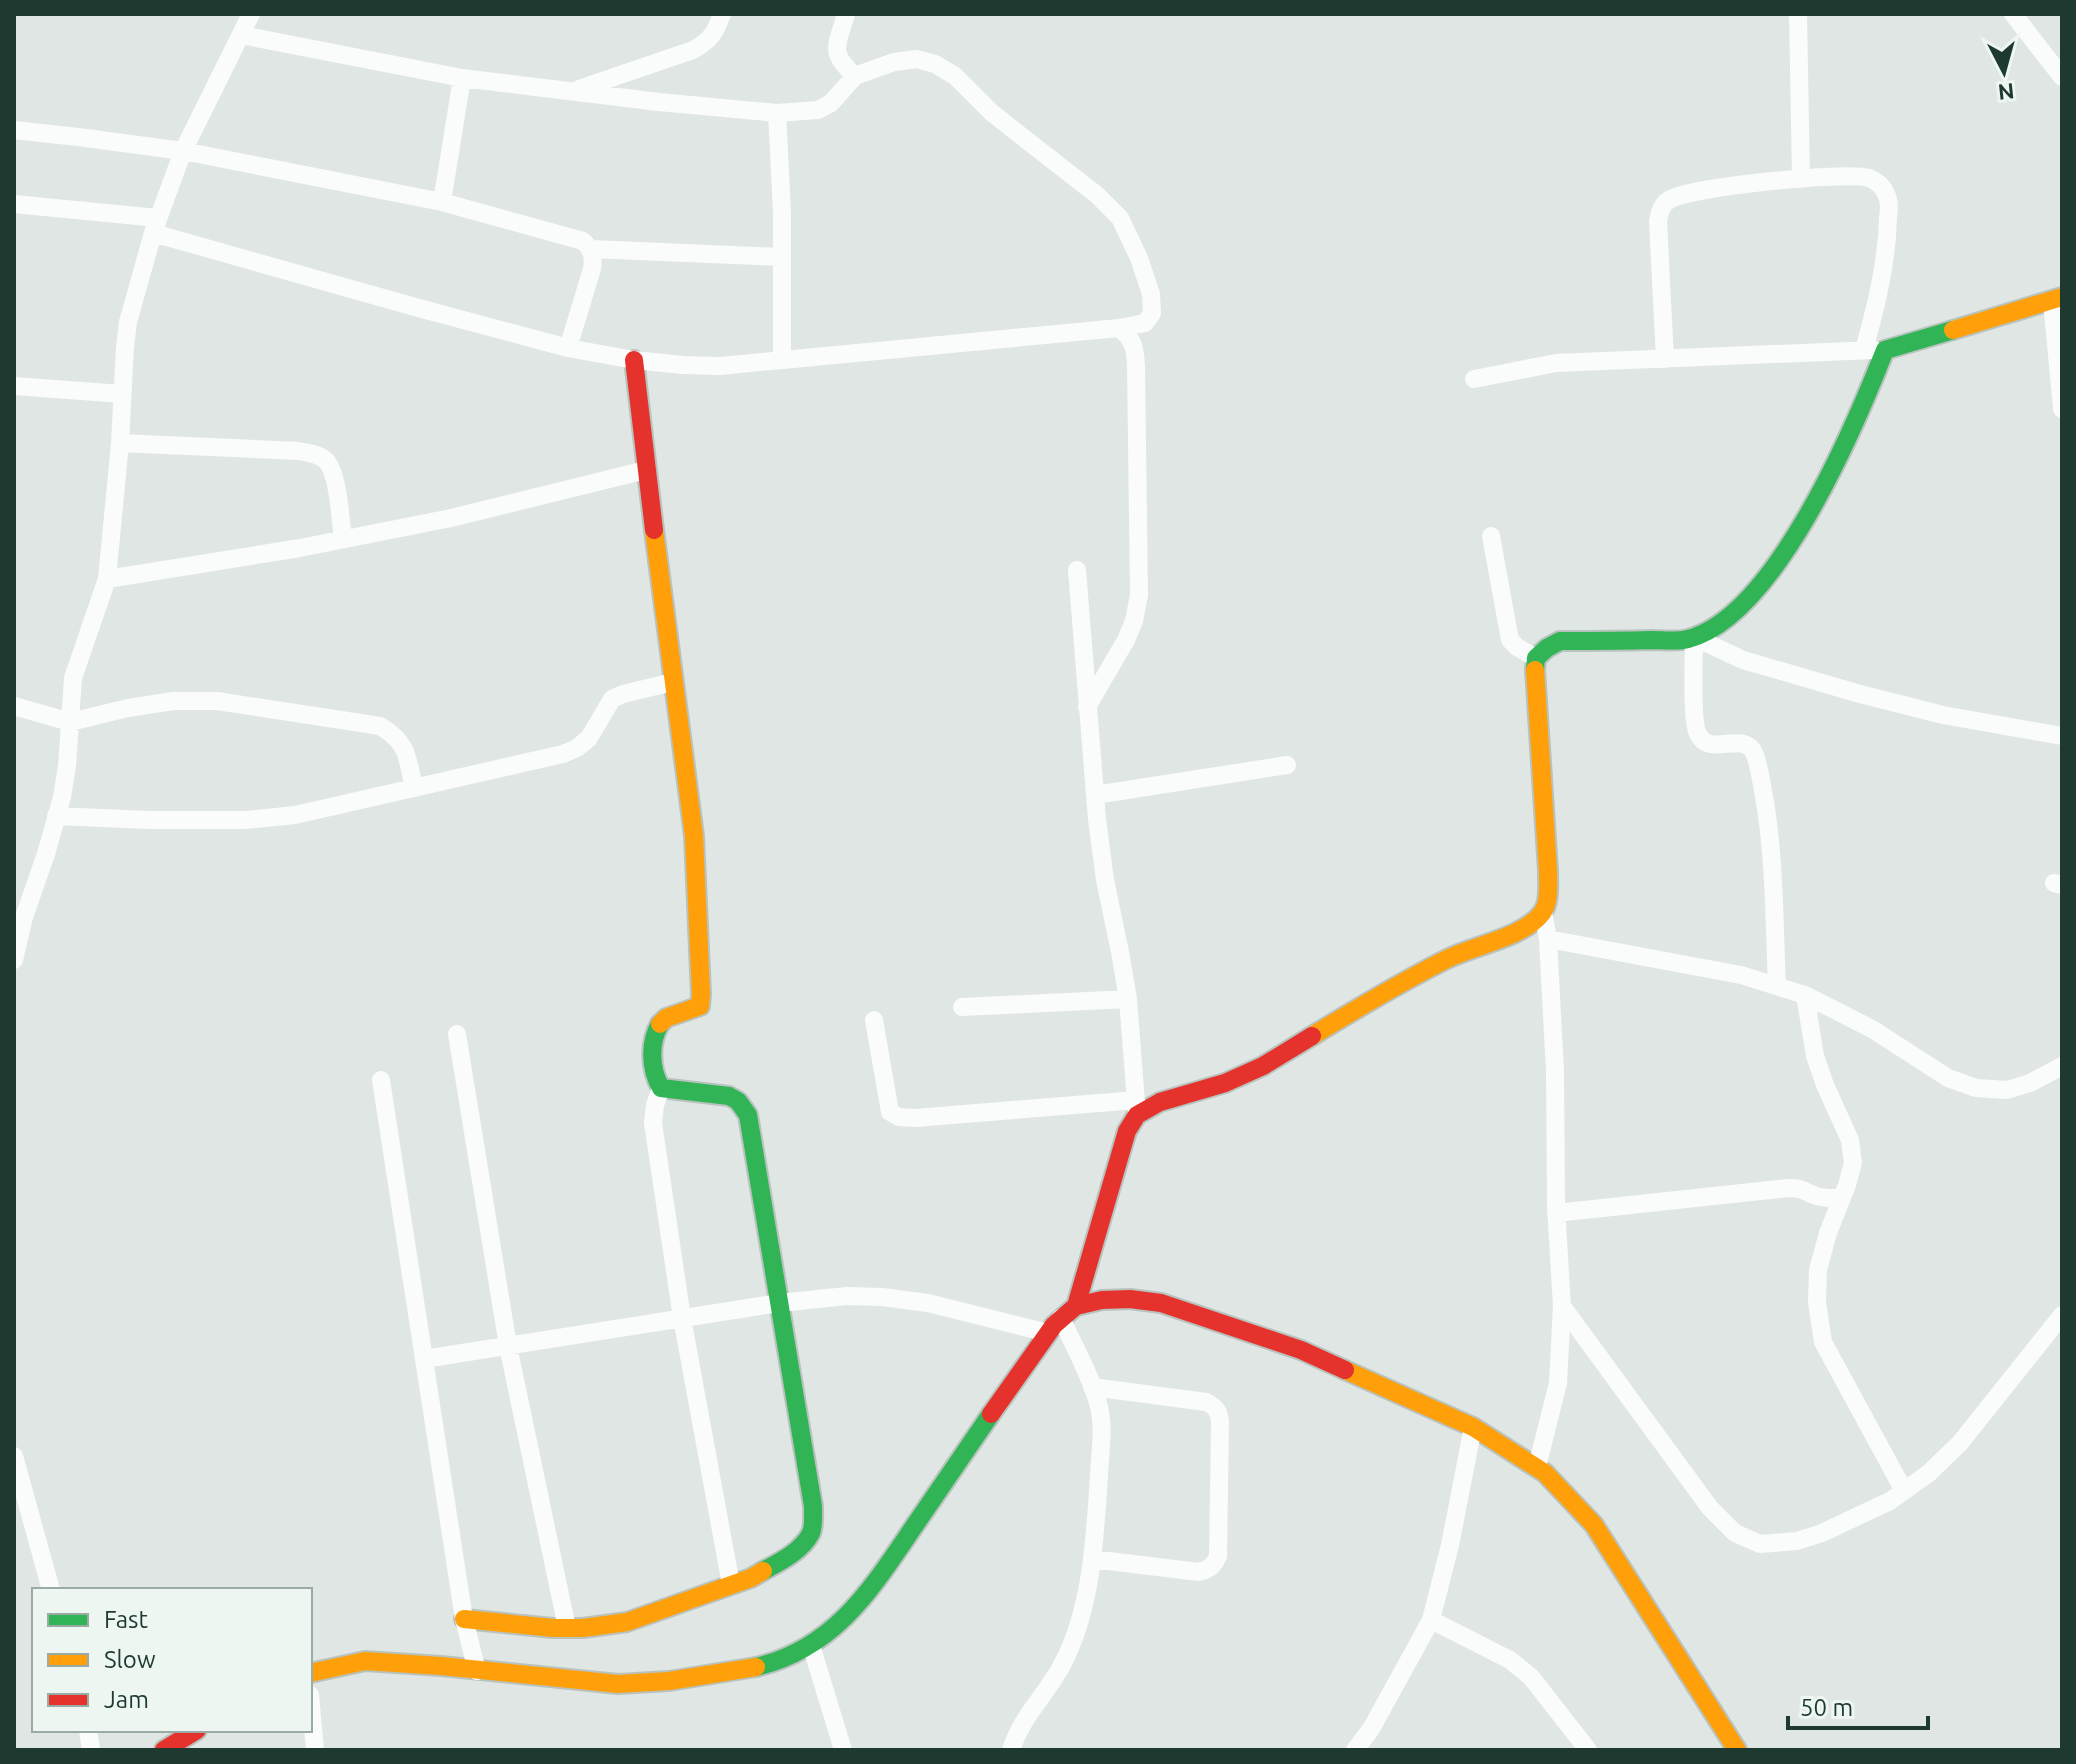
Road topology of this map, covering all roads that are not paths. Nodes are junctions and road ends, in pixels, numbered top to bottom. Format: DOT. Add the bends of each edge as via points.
graph roads {
  1 [pos="251,14"];
  2 [pos="722,14"];
  3 [pos="846,14"];
  4 [pos="1798,14"];
  5 [pos="2013,14"];
  6 [pos="241,35"];
  7 [pos="855,76"];
  8 [pos="2062,77"];
  9 [pos="462,78"];
  10 [pos="573,91"];
  11 [pos="777,113"];
  12 [pos="14,130"];
  13 [pos="183,151"];
  14 [pos="1801,179"];
  15 [pos="442,202"];
  16 [pos="14,204"];
  17 [pos="156,226"];
  18 [pos="591,249"];
  19 [pos="782,257"];
  20 [pos="2057,299"];
  21 [pos="1119,328"];
  22 [pos="568,348"];
  23 [pos="1864,350"];
  24 [pos="1885,350"];
  25 [pos="1665,359"];
  26 [pos="634,360"];
  27 [pos="782,360"];
  28 [pos="1474,379"];
  29 [pos="14,386"];
  30 [pos="122,394"];
  31 [pos="2062,409"];
  32 [pos="120,443"];
  33 [pos="646,470"];
  34 [pos="1491,536"];
  35 [pos="343,539"];
  36 [pos="1077,570"];
  37 [pos="107,579"];
  38 [pos="1694,637"];
  39 [pos="1536,658"];
  40 [pos="673,682"];
  41 [pos="14,706"];
  42 [pos="1087,707"];
  43 [pos="70,722"];
  44 [pos="2062,736"];
  45 [pos="1287,765"];
  46 [pos="414,788"];
  47 [pos="1095,795"];
  48 [pos="56,816"];
  49 [pos="1543,912"];
  50 [pos="1548,939"];
  51 [pos="14,960"];
  52 [pos="1777,986"];
  53 [pos="1805,995"];
  54 [pos="1128,999"];
  55 [pos="962,1007"];
  56 [pos="874,1020"];
  57 [pos="457,1034"];
  58 [pos="2062,1066"];
  59 [pos="381,1080"];
  60 [pos="661,1088"];
  61 [pos="1136,1108"];
  62 [pos="1842,1198"];
  63 [pos="1556,1213"];
  64 [pos="779,1303"];
  65 [pos="1562,1306"];
  66 [pos="1069,1312"];
  67 [pos="2062,1315"];
  68 [pos="682,1318"];
  69 [pos="1048,1333"];
  70 [pos="508,1346"];
  71 [pos="424,1359"];
  72 [pos="1092,1387"];
  73 [pos="1473,1427"];
  74 [pos="14,1456"];
  75 [pos="1537,1467"];
  76 [pos="1904,1491"];
  77 [pos="1092,1559"];
  78 [pos="731,1585"];
  79 [pos="50,1588"];
  80 [pos="464,1619"];
  81 [pos="1431,1620"];
  82 [pos="567,1628"];
  83 [pos="811,1645"];
  84 [pos="477,1671"];
  85 [pos="312,1672"];
  86 [pos="312,1717"];
  87 [pos="194,1732"];
  88 [pos="164,1750"];
  89 [pos="315,1750"];
  90 [pos="843,1750"];
  91 [pos="1011,1750"];
  92 [pos="1355,1750"];
  93 [pos="1588,1750"];
  94 [pos="1737,1750"];
  1 -- 6 [label="street"];
  2 -- 10 [label="street" via="715,33 693,50"];
  3 -- 7 [label="street" via="837,57"];
  4 -- 14 [label="street"];
  5 -- 8 [label="street"];
  6 -- 9 [label="street"];
  6 -- 13 [label="street"];
  7 -- 11 [label="street" via="818,110"];
  7 -- 21 [label="street" via="894,62 917,59 935,64 1097,195 1120,218 1151,294 1150,319"];
  9 -- 10 [label="street"];
  9 -- 15 [label="street"];
  10 -- 11 [label="street"];
  11 -- 19 [label="street"];
  12 -- 13 [label="street"];
  13 -- 15 [label="street"];
  13 -- 17 [label="street"];
  14 -- 23 [label="street" via="1866,177 1886,193 1887,245"];
  14 -- 25 [label="street" via="1683,194 1661,208"];
  15 -- 18 [label="street" via="583,241"];
  16 -- 17 [label="street"];
  17 -- 22 [label="street" via="415,307"];
  17 -- 30 [label="street" via="128,322"];
  18 -- 19 [label="street"];
  18 -- 22 [label="street" via="592,269"];
  19 -- 27 [label="street"];
  20 -- 24 [label="main road"];
  20 -- 31 [label="street"];
  21 -- 27 [label="street"];
  21 -- 42 [label="street" via="1130,336 1135,350 1139,595 1126,640"];
  22 -- 26 [label="street"];
  23 -- 24 [label="street"];
  23 -- 25 [label="street"];
  24 -- 38 [label="main road" via="1860,414 1809,515 1740,606 1712,630"];
  25 -- 28 [label="street" via="1556,363"];
  26 -- 27 [label="street" via="720,366"];
  26 -- 33 [label="main road"];
  29 -- 30 [label="street"];
  30 -- 32 [label="street"];
  32 -- 35 [label="street" via="316,455 327,462 334,477"];
  32 -- 37 [label="street"];
  33 -- 35 [label="street"];
  33 -- 40 [label="main road"];
  34 -- 39 [label="street" via="1510,640"];
  35 -- 37 [label="street"];
  36 -- 42 [label="street"];
  37 -- 43 [label="street" via="73,678"];
  38 -- 39 [label="main road" via="1560,641"];
  38 -- 44 [label="street" via="1743,660 1860,694"];
  38 -- 52 [label="street" via="1698,735 1718,745 1745,742 1757,758 1768,817"];
  39 -- 49 [label="main road" via="1548,884"];
  40 -- 46 [label="street" via="612,699 589,738 563,754"];
  40 -- 60 [label="main road" via="697,872 701,994 700,1006 665,1017 657,1027 655,1076"];
  41 -- 43 [label="street"];
  42 -- 47 [label="street"];
  43 -- 46 [label="street" via="173,701 217,701 380,726 396,735 404,748"];
  43 -- 48 [label="street"];
  45 -- 47 [label="street"];
  46 -- 48 [label="street" via="295,815 246,820"];
  47 -- 54 [label="street"];
  48 -- 51 [label="street"];
  49 -- 50 [label="street"];
  49 -- 61 [label="main road" via="1514,933 1450,957 1375,997 1263,1066 1225,1083"];
  50 -- 52 [label="street"];
  50 -- 63 [label="street"];
  52 -- 53 [label="street"];
  53 -- 58 [label="street" via="1872,1029 1948,1078 1976,1088 2007,1090"];
  53 -- 62 [label="street" via="1815,1056 1850,1140 1853,1163"];
  54 -- 55 [label="street"];
  54 -- 61 [label="street"];
  56 -- 61 [label="street" via="890,1112 899,1117"];
  57 -- 70 [label="street"];
  59 -- 71 [label="street"];
  60 -- 64 [label="main road" via="729,1096 748,1115"];
  60 -- 68 [label="street" via="653,1123"];
  61 -- 66 [label="main road"];
  62 -- 63 [label="street" via="1788,1188"];
  62 -- 76 [label="street" via="1818,1270 1823,1342"];
  63 -- 65 [label="street"];
  64 -- 68 [label="street"];
  64 -- 69 [label="street" via="882,1297"];
  64 -- 78 [label="main road" via="813,1506 812,1531 786,1558"];
  65 -- 75 [label="street" via="1558,1383"];
  65 -- 76 [label="street" via="1710,1508 1735,1533 1760,1544 1797,1541"];
  66 -- 69 [label="main road"];
  66 -- 72 [label="street"];
  66 -- 73 [label="main road" via="1102,1300 1161,1303 1301,1350"];
  67 -- 76 [label="street" via="1960,1443"];
  68 -- 70 [label="street"];
  68 -- 78 [label="street"];
  69 -- 83 [label="main road" via="868,1593 839,1625"];
  70 -- 71 [label="street"];
  70 -- 82 [label="street"];
  71 -- 80 [label="street"];
  72 -- 77 [label="street" via="1102,1435"];
  72 -- 77 [label="street" via="1206,1402 1214,1406 1220,1422 1215,1564 1199,1572"];
  73 -- 75 [label="main road"];
  73 -- 81 [label="street"];
  74 -- 79 [label="street"];
  75 -- 94 [label="main road" via="1594,1525"];
  77 -- 91 [label="street" via="1080,1619 1064,1662 1017,1730"];
  78 -- 82 [label="main road" via="627,1622"];
  80 -- 82 [label="main road"];
  80 -- 84 [label="street"];
  81 -- 92 [label="street"];
  81 -- 93 [label="street" via="1510,1660 1531,1677"];
  83 -- 84 [label="main road" via="761,1666 669,1681 618,1684"];
  83 -- 90 [label="street"];
  84 -- 85 [label="main road" via="365,1661"];
  86 -- 89 [label="street"];
  87 -- 88 [label="main road"];
}
